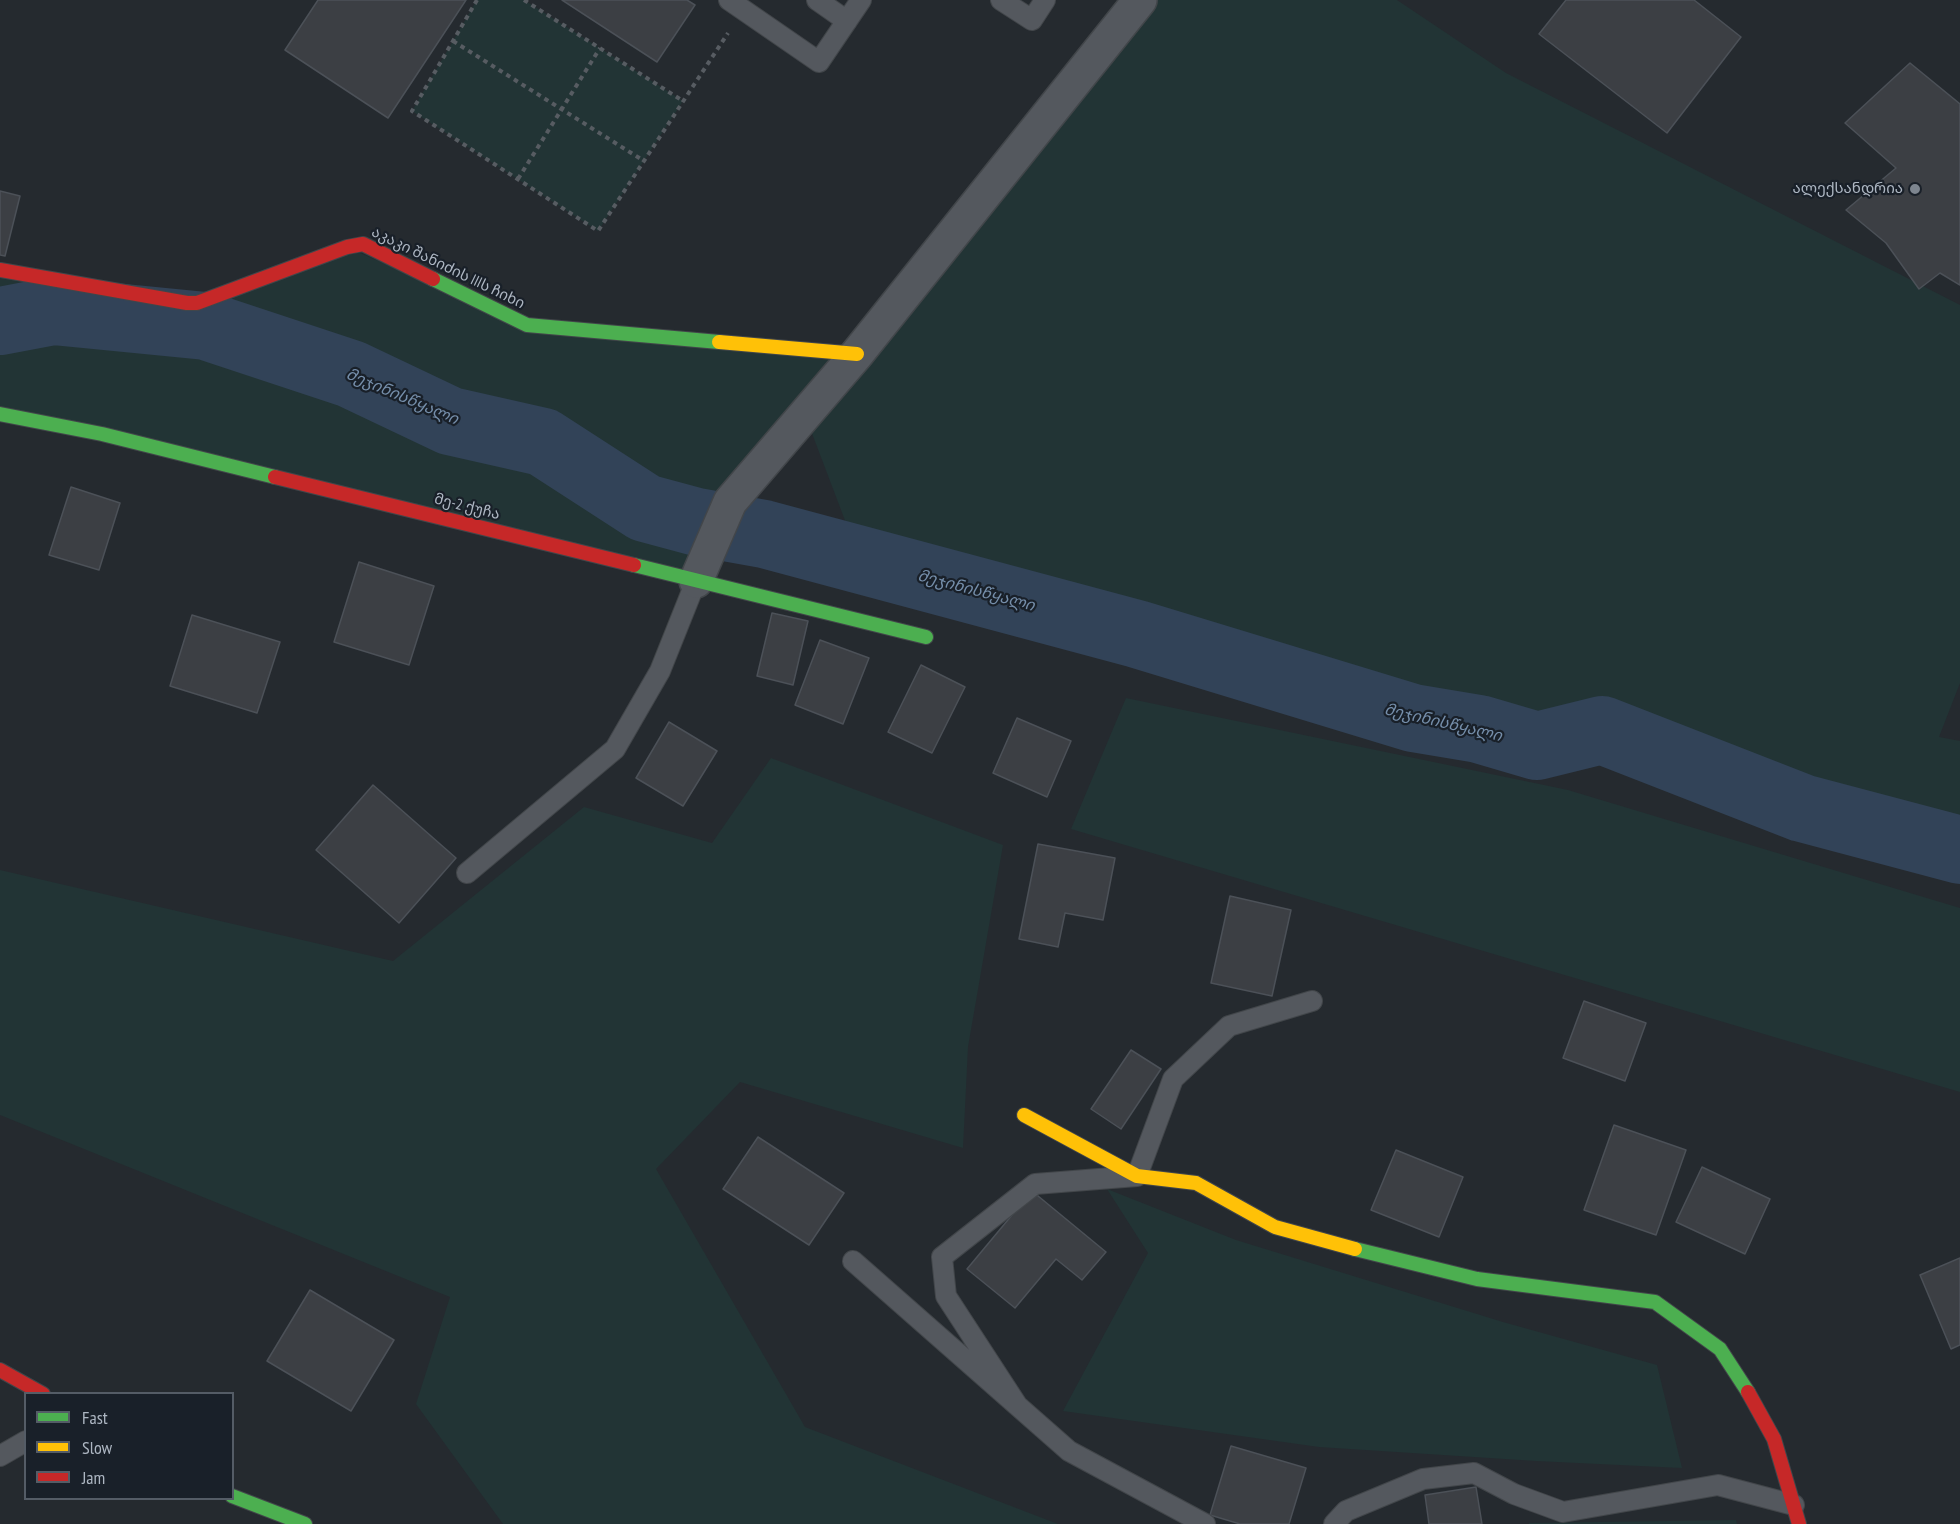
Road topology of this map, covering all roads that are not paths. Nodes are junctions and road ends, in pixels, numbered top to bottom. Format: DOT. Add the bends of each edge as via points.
graph roads {
  1 [pos="817,0"];
  2 [pos="861,0"];
  3 [pos="1001,0"];
  4 [pos="1046,0"];
  5 [pos="1140,0"];
  6 [pos="736,5"];
  7 [pos="847,21"];
  8 [pos="0,270"];
  9 [pos="857,354"];
  10 [pos="0,414"];
  11 [pos="700,573"];
  12 [pos="926,637"];
  13 [pos="466,873"];
  14 [pos="1312,1001"];
  15 [pos="1024,1115"];
  16 [pos="1137,1176"];
  17 [pos="853,1261"];
  18 [pos="0,1370"];
  19 [pos="39,1392"];
  20 [pos="1017,1405"];
  21 [pos="24,1442"];
  22 [pos="0,1456"];
  23 [pos="234,1497"];
  24 [pos="1797,1515"];
  25 [pos="305,1524"];
  26 [pos="1205,1524"];
  27 [pos="1334,1524"];
  1 -- 7 [label="lane"];
  2 -- 7 [label="lane"];
  3 -- 4 [label="lane" via="1032,20"];
  5 -- 9 [label="street"];
  6 -- 7 [label="lane" via="819,62"];
  8 -- 9 [label="street, აკაკი შანიძის IIIს ჩიხი" via="197,303 363,244 527,325"];
  9 -- 11 [label="street" via="730,502"];
  10 -- 11 [label="street, მე-2 ქუჩა" via="102,434"];
  11 -- 12 [label="street, მე-2 ქუჩა"];
  11 -- 13 [label="lane" via="660,671 615,749"];
  14 -- 16 [label="lane" via="1229,1026 1173,1079"];
  15 -- 16 [label="street"];
  16 -- 20 [label="lane" via="1035,1184 942,1257 946,1296"];
  16 -- 24 [label="street" via="1196,1183 1275,1227 1373,1254 1478,1278 1655,1302 1720,1349 1774,1439"];
  17 -- 20 [label="lane"];
  18 -- 19 [label="street"];
  20 -- 26 [label="lane" via="1069,1451"];
  21 -- 22 [label="lane"];
  23 -- 25 [label="street"];
  24 -- 27 [label="lane" via="1718,1485 1563,1512 1514,1494 1474,1473 1423,1479 1346,1511"];
}
